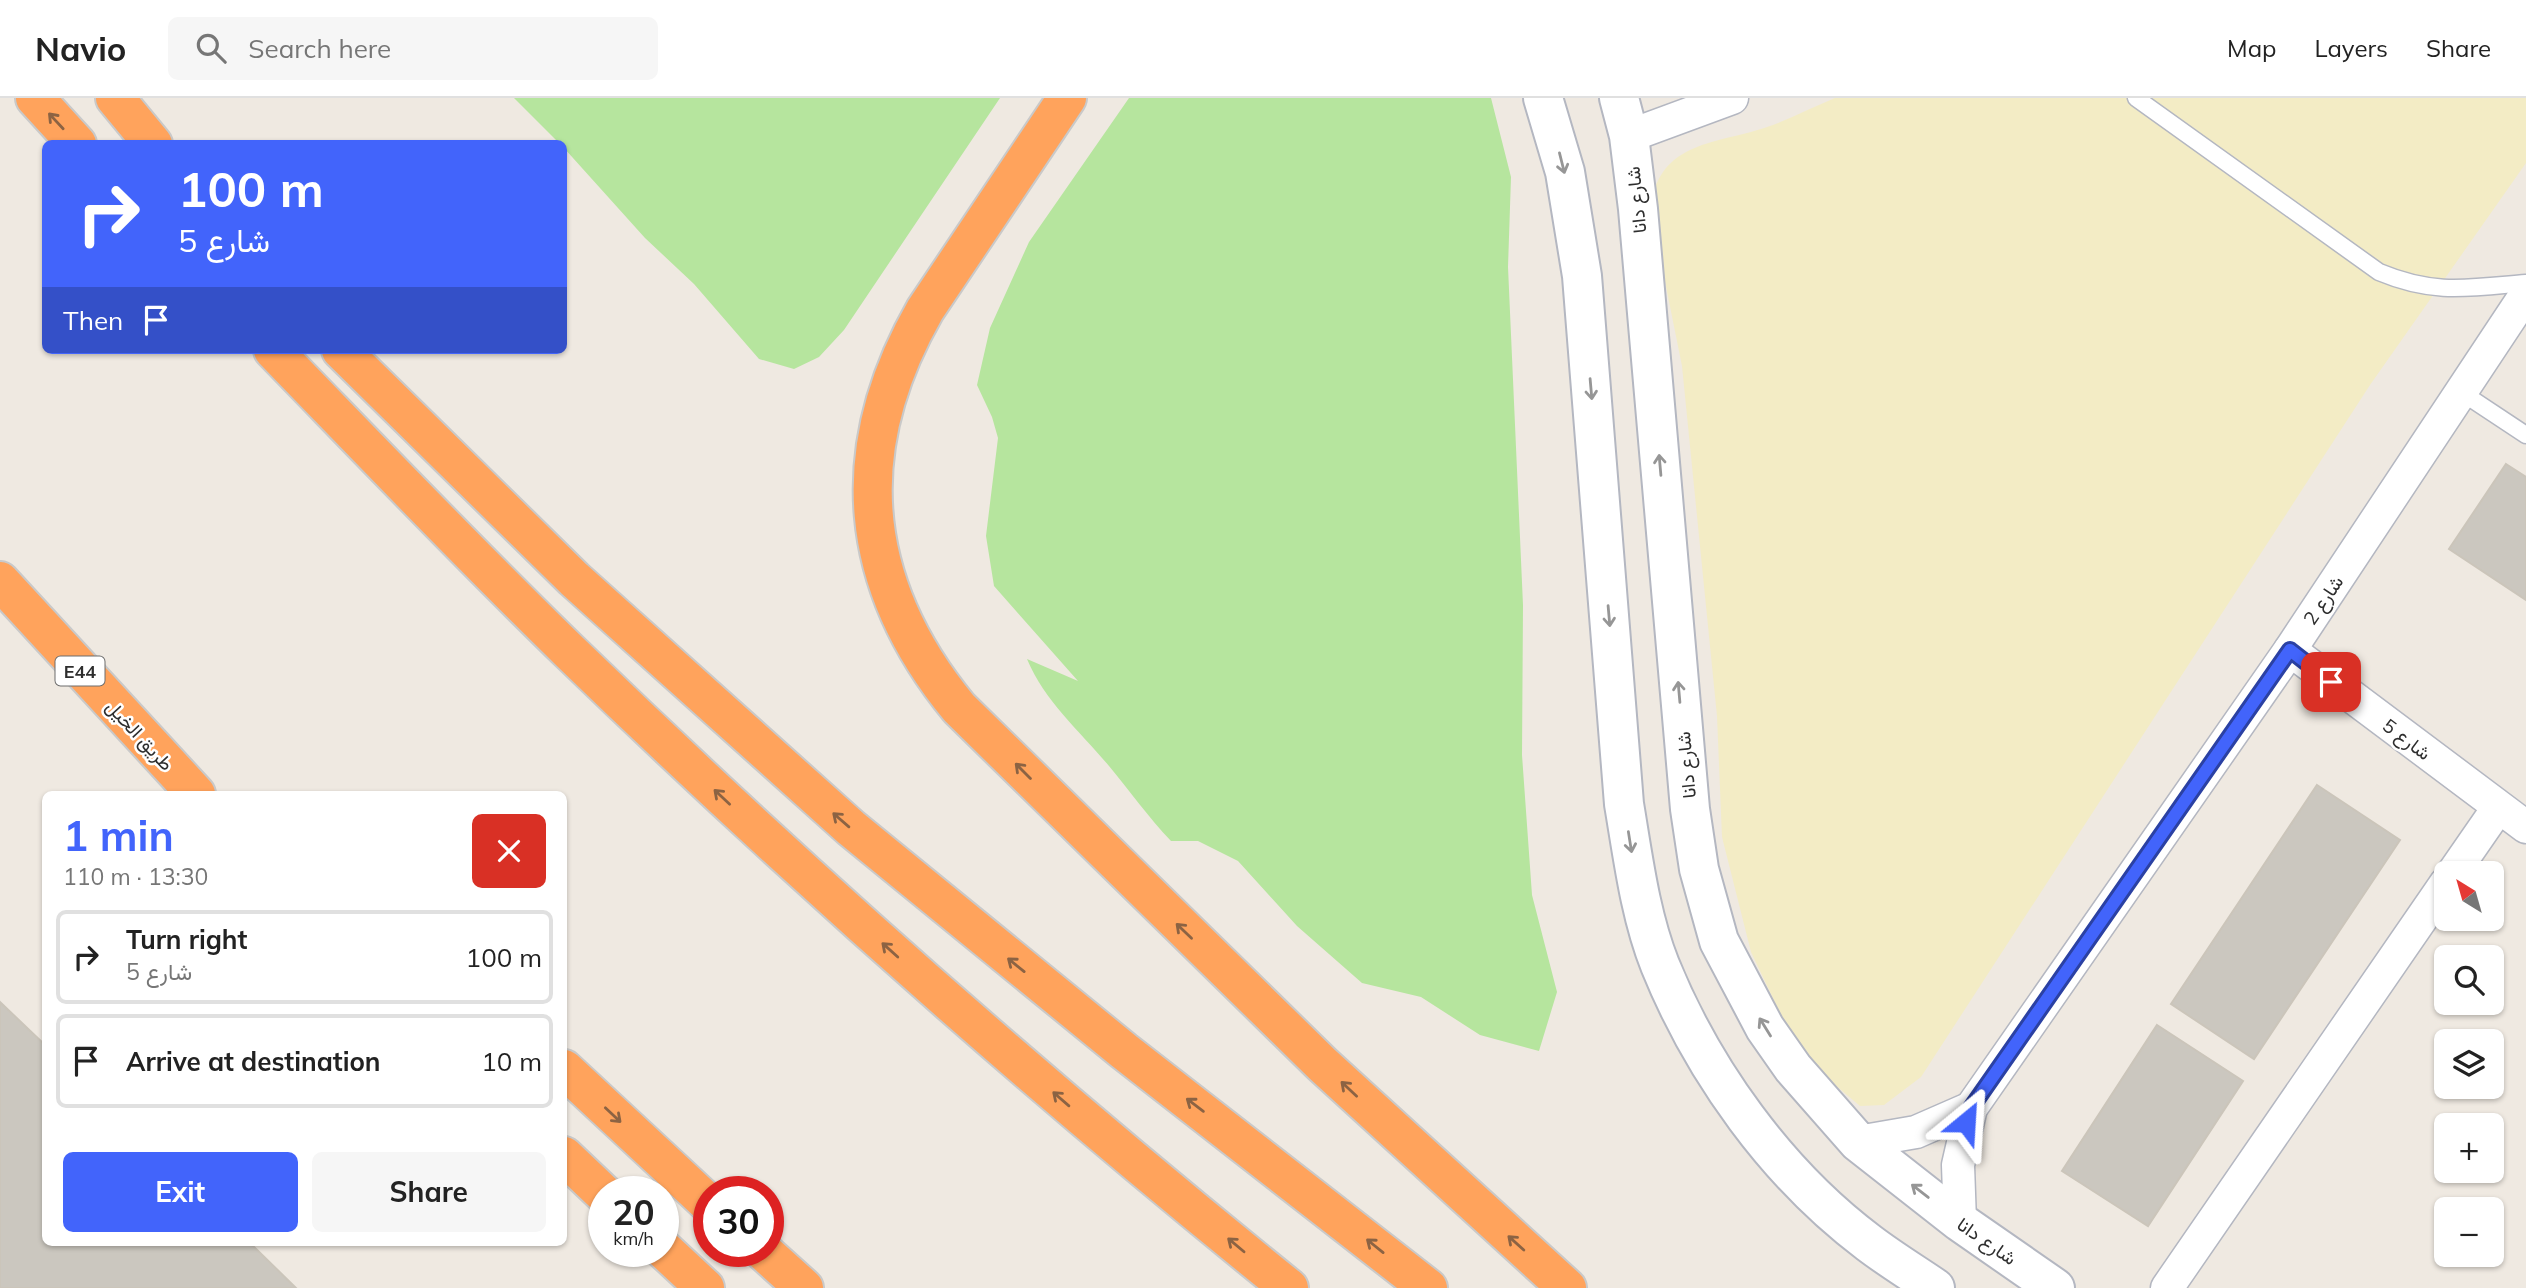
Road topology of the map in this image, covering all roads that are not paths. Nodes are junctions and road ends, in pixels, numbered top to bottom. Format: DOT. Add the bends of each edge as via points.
graph roads {
  1 [pos="35,98"];
  2 [pos="114,98"];
  3 [pos="1067,98"];
  4 [pos="1543,98"];
  5 [pos="1619,98"];
  6 [pos="1732,98"];
  7 [pos="2136,98"];
  8 [pos="1629,136"];
  9 [pos="73,140"];
  10 [pos="150,140"];
  11 [pos="2526,283"];
  12 [pos="2526,294"];
  13 [pos="277,354"];
  14 [pos="345,354"];
  15 [pos="2461,391"];
  16 [pos="2526,435"];
  17 [pos="0,581"];
  18 [pos="0,615"];
  19 [pos="52,640"];
  20 [pos="2290,650"];
  21 [pos="193,791"];
  22 [pos="2498,808"];
  23 [pos="2526,827"];
  24 [pos="2461,861"];
  25 [pos="2434,900"];
  26 [pos="567,1072"];
  27 [pos="1971,1108"];
  28 [pos="1858,1142"];
  29 [pos="567,1159"];
  30 [pos="588,1179"];
  31 [pos="693,1189"];
  32 [pos="1960,1222"];
  33 [pos="679,1264"];
  34 [pos="780,1267"];
  35 [pos="705,1288"];
  36 [pos="804,1288"];
  37 [pos="1289,1288"];
  38 [pos="1428,1288"];
  39 [pos="1567,1288"];
  40 [pos="1935,1288"];
  41 [pos="2055,1288"];
  42 [pos="2167,1288"];
  9 -- 1 [label="highway, one-way"];
  2 -- 10 [label="highway"];
  39 -- 3 [label="highway, one-way" via="1322,1064 959,708 927,667 896,610 876,535 873,496 878,431 891,381 925,310"];
  4 -- 40 [label="street, one-way" via="1564,172 1580,263 1624,804 1636,878 1660,963 1697,1043 1761,1136 1802,1184 1868,1242"];
  5 -- 8 [label="street, شارع دانا"];
  6 -- 8 [label="street"];
  7 -- 11 [label="lane" via="2379,272 2410,284 2451,289"];
  28 -- 8 [label="street, شارع دانا, one-way" via="1793,1068 1759,1017 1719,941 1699,869"];
  12 -- 15 [label="street, شارع 2"];
  37 -- 13 [label="highway, one-way" via="1088,1123 780,851 567,649"];
  38 -- 14 [label="highway, one-way" via="1092,1026 850,828 573,579"];
  15 -- 16 [label="lane"];
  15 -- 20 [label="street, شارع 2"];
  17 -- 19 [label="highway, طريق الخيل / E44"];
  18 -- 19 [label="highway"];
  19 -- 21 [label="highway, طريق الخيل / E44"];
  20 -- 22 [label="street, شارع 5"];
  20 -- 27 [label="street, شارع 2"];
  22 -- 23 [label="street, شارع 5"];
  22 -- 24 [label="street"];
  25 -- 42 [label="street"];
  26 -- 31 [label="highway, one-way"];
  27 -- 28 [label="street" via="1916,1132"];
  27 -- 32 [label="street, شارع 2" via="1958,1165"];
  32 -- 28 [label="street, شارع دانا, one-way"];
  29 -- 30 [label="highway"];
  32 -- 41 [label="street, شارع دانا"];
  33 -- 35 [label="highway"];
  34 -- 36 [label="highway"];
}
